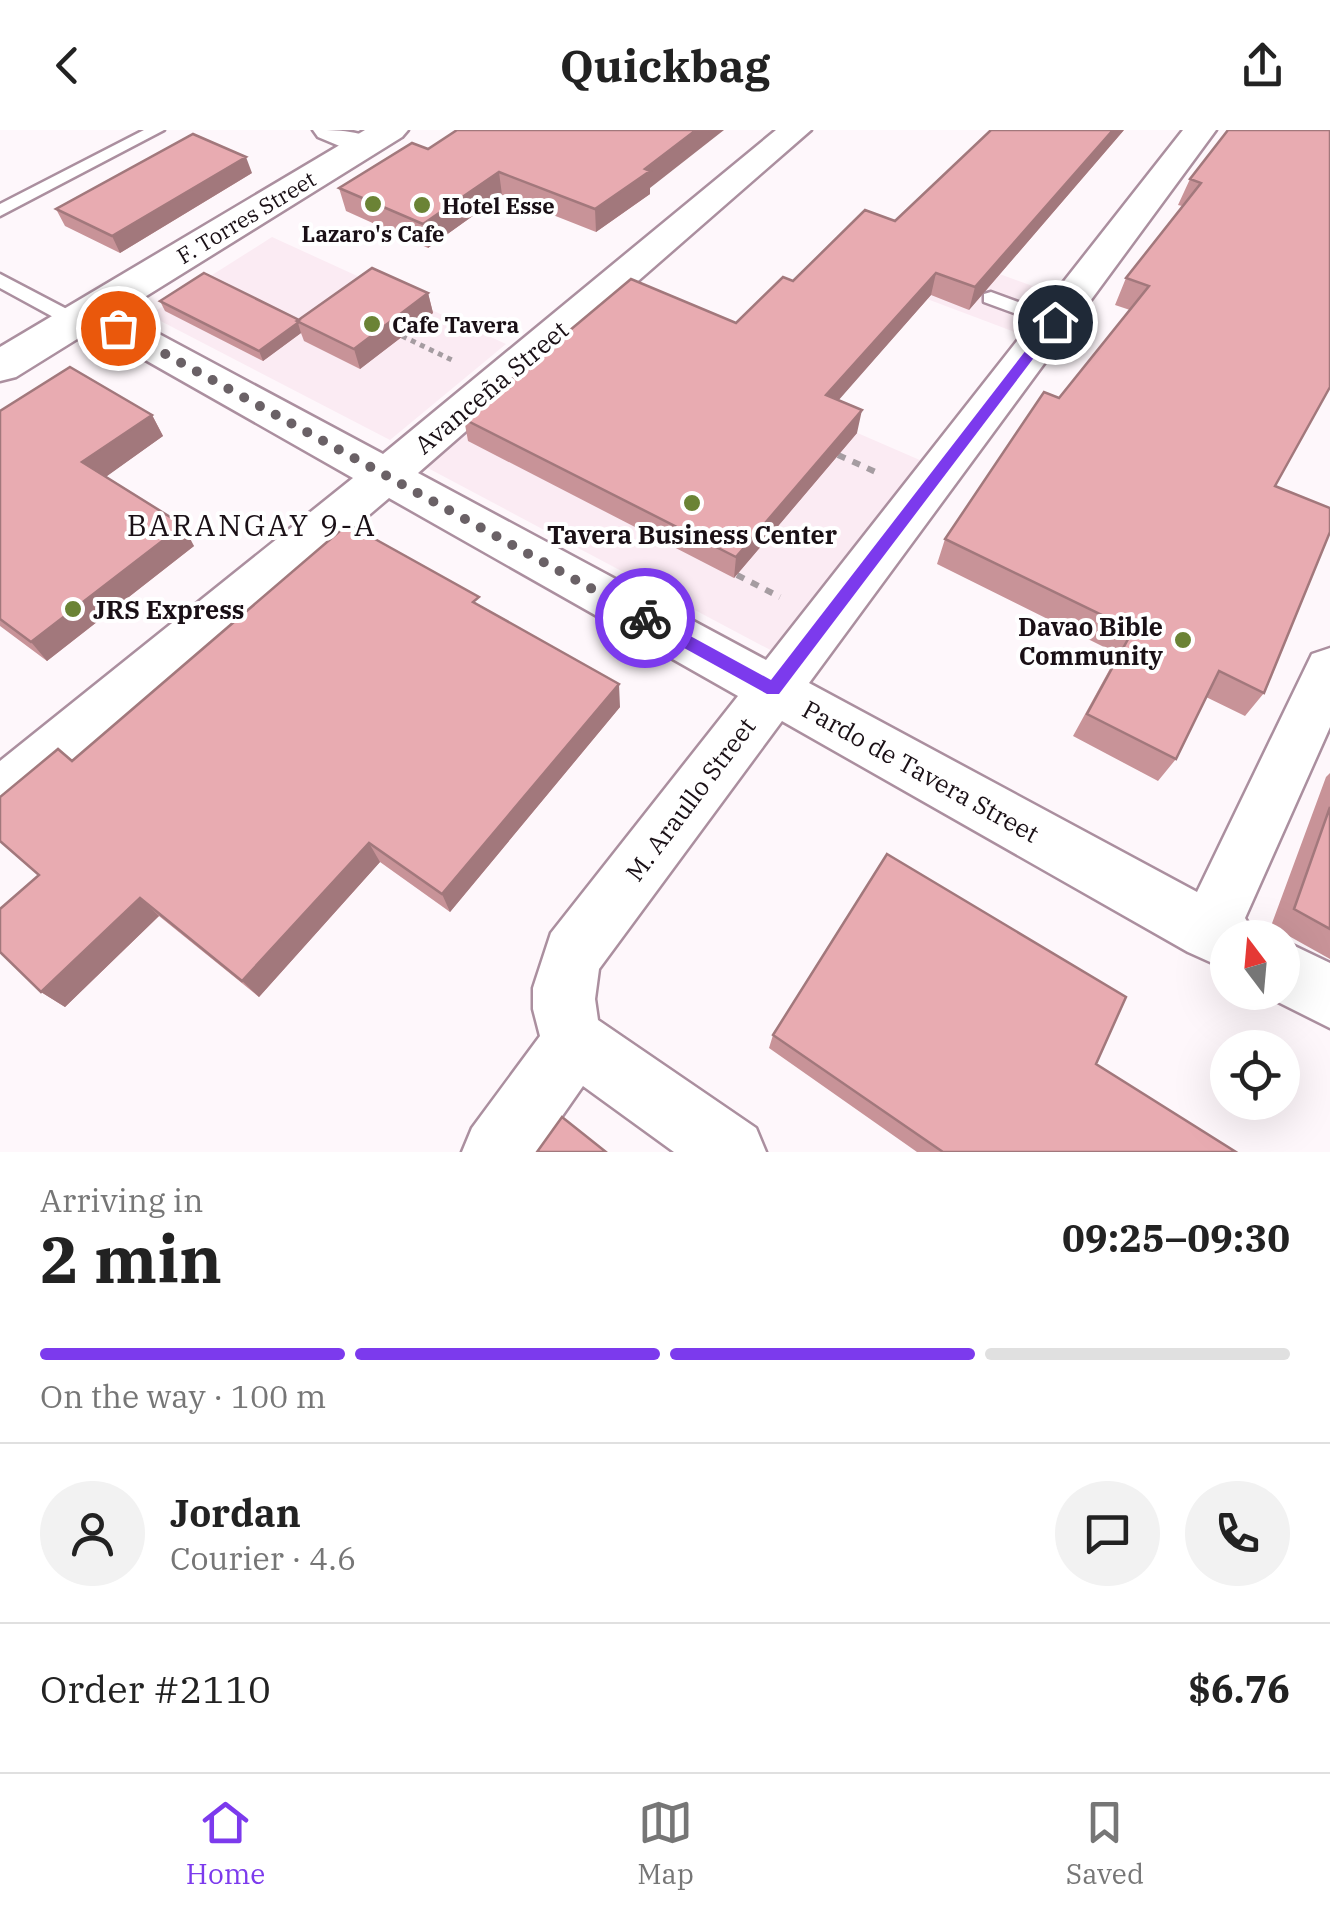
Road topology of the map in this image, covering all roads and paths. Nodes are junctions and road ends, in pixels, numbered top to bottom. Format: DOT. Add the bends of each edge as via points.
graph roads {
  1 [pos="156,130"];
  2 [pos="794,130"];
  3 [pos="1200,130"];
  4 [pos="361,135"];
  5 [pos="0,211"];
  6 [pos="0,280"];
  7 [pos="990,298"];
  8 [pos="82,317"];
  9 [pos="1055,322"];
  10 [pos="0,367"];
  11 [pos="386,476"];
  12 [pos="1330,669"];
  13 [pos="773,689"];
  14 [pos="0,794"];
  15 [pos="1225,920"];
  16 [pos="1210,932"];
  17 [pos="1300,981"];
  18 [pos="1330,998"];
  19 [pos="575,1042"];
  20 [pos="496,1152"];
  21 [pos="732,1152"];
  1 -- 5 [label="lane"];
  2 -- 11 [label="street, Avanceña Street"];
  3 -- 9 [label="street, M. Araullo Street"];
  4 -- 8 [label="main road, F. Torres Street"];
  6 -- 8 [label="lane"];
  7 -- 9 [label="lane"];
  8 -- 10 [label="main road, F. Torres Street"];
  8 -- 11 [label="street, Pardo de Tavera Street"];
  9 -- 13 [label="street, M. Araullo Street"];
  11 -- 13 [label="street, Pardo de Tavera Street"];
  11 -- 14 [label="street, Avanceña Street"];
  12 -- 15 [label="street"];
  13 -- 16 [label="street, Pardo de Tavera Street"];
  13 -- 19 [label="street, M. Araullo Street" via="573,954 562,998"];
  17 -- 18 [label="street"];
  19 -- 20 [label="street"];
  19 -- 21 [label="street"];
}
